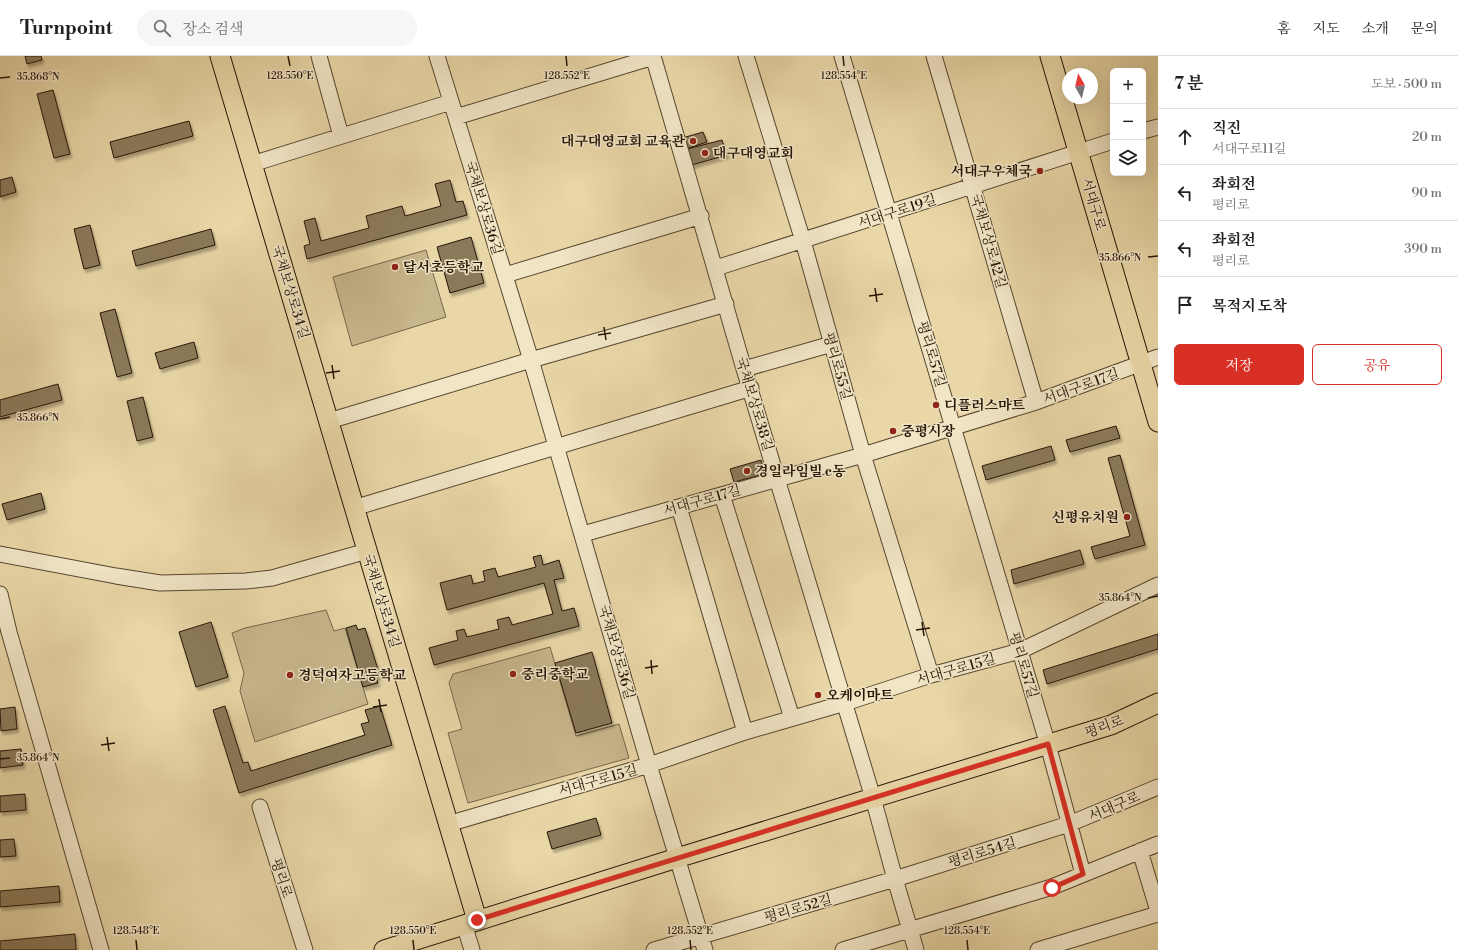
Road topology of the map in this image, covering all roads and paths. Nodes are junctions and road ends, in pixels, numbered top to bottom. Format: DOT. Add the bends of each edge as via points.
graph roads {
  1 [pos="220,56"];
  2 [pos="319,56"];
  3 [pos="437,56"];
  4 [pos="653,56"];
  5 [pos="746,56"];
  6 [pos="842,56"];
  7 [pos="934,56"];
  8 [pos="1050,56"];
  9 [pos="451,102"];
  10 [pos="456,117"];
  11 [pos="1158,127"];
  12 [pos="1146,130"];
  13 [pos="341,136"];
  14 [pos="1110,142"];
  15 [pos="1078,152"];
  16 [pos="252,164"];
  17 [pos="973,186"];
  18 [pos="890,213"];
  19 [pos="701,216"];
  20 [pos="803,241"];
  21 [pos="716,268"];
  22 [pos="506,275"];
  23 [pos="726,304"];
  24 [pos="832,344"];
  25 [pos="531,360"];
  26 [pos="1149,360"];
  27 [pos="744,369"];
  28 [pos="751,388"];
  29 [pos="1036,402"];
  30 [pos="329,421"];
  31 [pos="1158,422"];
  32 [pos="954,427"];
  33 [pos="557,446"];
  34 [pos="864,455"];
  35 [pos="777,479"];
  36 [pos="722,495"];
  37 [pos="679,507"];
  38 [pos="354,508"];
  39 [pos="583,534"];
  40 [pos="367,551"];
  41 [pos="0,554"];
  42 [pos="1158,586"];
  43 [pos="0,594"];
  44 [pos="1020,651"];
  45 [pos="931,675"];
  46 [pos="1158,702"];
  47 [pos="845,703"];
  48 [pos="792,718"];
  49 [pos="745,732"];
  50 [pos="1048,744"];
  51 [pos="649,765"];
  52 [pos="1158,787"];
  53 [pos="873,798"];
  54 [pos="260,807"];
  55 [pos="448,824"];
  56 [pos="1069,824"];
  57 [pos="1158,844"];
  58 [pos="1140,851"];
  59 [pos="677,858"];
  60 [pos="1083,874"];
  61 [pos="895,879"];
  62 [pos="1158,912"];
  63 [pos="470,922"];
  64 [pos="910,930"];
  65 [pos="703,943"];
  66 [pos="101,950"];
  67 [pos="305,950"];
  68 [pos="384,950"];
  69 [pos="472,950"];
  70 [pos="654,950"];
  71 [pos="843,950"];
  72 [pos="916,950"];
  73 [pos="1038,950"];
  1 -- 16 [label="main road, 국채보상로34길"];
  2 -- 13 [label="street"];
  3 -- 9 [label="street, 국채보상로36길"];
  4 -- 10 [label="street"];
  4 -- 19 [label="street, 국채보상로38길"];
  5 -- 20 [label="street, 평리로55길"];
  6 -- 18 [label="street, 평리로57길"];
  7 -- 17 [label="street, 국채보상로42길"];
  8 -- 15 [label="main road, 서대구로"];
  9 -- 10 [label="street, 국채보상로36길"];
  9 -- 13 [label="street"];
  10 -- 22 [label="street, 국채보상로36길"];
  11 -- 12 [label="street"];
  13 -- 16 [label="street"];
  14 -- 15 [label="street, 서대구로19길"];
  15 -- 17 [label="street, 서대구로19길"];
  15 -- 26 [label="main road, 서대구로"];
  16 -- 30 [label="main road, 국채보상로34길"];
  17 -- 18 [label="street, 서대구로19길"];
  17 -- 29 [label="street, 국채보상로42길"];
  18 -- 20 [label="street, 서대구로19길"];
  18 -- 32 [label="street, 평리로57길"];
  19 -- 21 [label="street, 국채보상로38길"];
  19 -- 22 [label="street"];
  20 -- 21 [label="street, 서대구로19길"];
  20 -- 24 [label="street, 평리로55길"];
  21 -- 23 [label="street, 국채보상로38길"];
  22 -- 25 [label="street, 국채보상로36길"];
  23 -- 25 [label="street"];
  23 -- 27 [label="street, 국채보상로38길"];
  24 -- 27 [label="street"];
  24 -- 34 [label="street, 평리로55길"];
  25 -- 30 [label="street"];
  25 -- 33 [label="street, 국채보상로36길"];
  26 -- 29 [label="street, 서대구로17길"];
  26 -- 31 [label="main road, 서대구로"];
  27 -- 28 [label="street, 국채보상로38길"];
  28 -- 33 [label="street"];
  28 -- 35 [label="street, 국채보상로38길"];
  29 -- 32 [label="street, 서대구로17길"];
  30 -- 38 [label="main road, 국채보상로34길"];
  32 -- 34 [label="street, 서대구로17길"];
  32 -- 44 [label="street, 평리로57길"];
  33 -- 38 [label="street"];
  33 -- 39 [label="street, 국채보상로36길"];
  34 -- 35 [label="street, 서대구로17길"];
  34 -- 45 [label="street, 평리로55길"];
  35 -- 36 [label="street, 서대구로17길"];
  35 -- 47 [label="street, 국채보상로38길"];
  36 -- 37 [label="street, 서대구로17길"];
  36 -- 48 [label="street"];
  37 -- 39 [label="street, 서대구로17길"];
  37 -- 49 [label="street"];
  38 -- 40 [label="main road, 국채보상로34길"];
  39 -- 51 [label="street, 국채보상로36길"];
  40 -- 41 [label="street" via="272,578 175,583 116,576"];
  40 -- 55 [label="main road, 국채보상로34길"];
  42 -- 44 [label="street, 서대구로15길"];
  43 -- 66 [label="street"];
  44 -- 45 [label="street, 서대구로15길"];
  44 -- 50 [label="street, 평리로57길"];
  45 -- 47 [label="street, 서대구로15길"];
  46 -- 50 [label="main road, 평리로" via="1111,725"];
  47 -- 48 [label="street, 서대구로15길"];
  47 -- 53 [label="street, 국채보상로38길"];
  48 -- 49 [label="street, 서대구로15길"];
  49 -- 51 [label="street, 서대구로15길"];
  50 -- 53 [label="main road, 평리로"];
  50 -- 56 [label="street"];
  51 -- 55 [label="street, 서대구로15길"];
  51 -- 59 [label="street, 국채보상로36길"];
  52 -- 56 [label="street, 서대구로"];
  53 -- 59 [label="main road, 평리로"];
  53 -- 61 [label="street"];
  54 -- 67 [label="street, 평리로"];
  55 -- 63 [label="main road, 국채보상로34길"];
  56 -- 60 [label="street"];
  56 -- 61 [label="street, 평리로54길"];
  57 -- 58 [label="street"];
  58 -- 60 [label="street"];
  58 -- 62 [label="street"];
  59 -- 63 [label="main road, 평리로"];
  59 -- 65 [label="street"];
  60 -- 64 [label="street" via="1052,888"];
  61 -- 64 [label="street"];
  61 -- 65 [label="street, 평리로52길"];
  62 -- 73 [label="street"];
  63 -- 68 [label="main road, 평리로"];
  63 -- 69 [label="street"];
  64 -- 71 [label="street"];
  64 -- 72 [label="street"];
  65 -- 70 [label="street, 평리로52길"];
}
